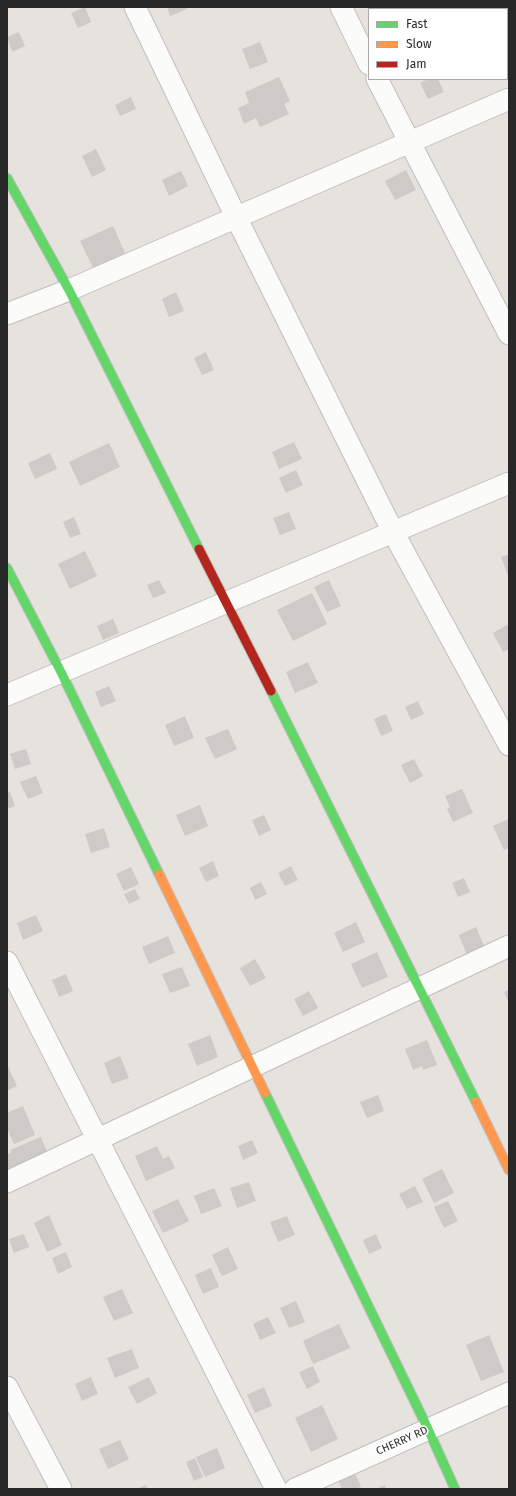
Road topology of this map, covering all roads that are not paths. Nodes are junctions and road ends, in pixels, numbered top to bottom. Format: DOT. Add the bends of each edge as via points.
graph roads {
  1 [pos="135,7"];
  2 [pos="341,7"];
  3 [pos="368,62"];
  4 [pos="377,80"];
  5 [pos="509,100"];
  6 [pos="409,144"];
  7 [pos="7,178"];
  8 [pos="236,217"];
  9 [pos="70,290"];
  10 [pos="7,314"];
  11 [pos="509,334"];
  12 [pos="509,483"];
  13 [pos="393,532"];
  14 [pos="7,568"];
  15 [pos="227,603"];
  16 [pos="61,672"];
  17 [pos="7,695"];
  18 [pos="509,745"];
  19 [pos="509,946"];
  20 [pos="7,962"];
  21 [pos="420,988"];
  22 [pos="253,1067"];
  23 [pos="98,1140"];
  24 [pos="509,1170"];
  25 [pos="7,1182"];
  26 [pos="7,1386"];
  27 [pos="509,1393"];
  28 [pos="428,1429"];
  29 [pos="61,1489"];
  30 [pos="276,1489"];
  31 [pos="295,1489"];
  32 [pos="456,1489"];
  1 -- 8 [label="street"];
  2 -- 3 [label="street"];
  4 -- 6 [label="street"];
  5 -- 6 [label="street"];
  6 -- 8 [label="street"];
  6 -- 11 [label="street"];
  7 -- 9 [label="street"];
  8 -- 9 [label="street"];
  8 -- 13 [label="street"];
  9 -- 10 [label="street"];
  9 -- 15 [label="street"];
  12 -- 13 [label="street"];
  13 -- 15 [label="street"];
  13 -- 18 [label="street"];
  14 -- 16 [label="street"];
  15 -- 16 [label="street"];
  15 -- 21 [label="street"];
  16 -- 17 [label="street"];
  16 -- 22 [label="street"];
  19 -- 21 [label="street"];
  20 -- 23 [label="street"];
  21 -- 22 [label="street"];
  21 -- 24 [label="street"];
  22 -- 23 [label="street"];
  22 -- 28 [label="street"];
  23 -- 25 [label="street"];
  23 -- 30 [label="street"];
  26 -- 29 [label="street"];
  27 -- 28 [label="street, CHERRY RD"];
  28 -- 31 [label="street, CHERRY RD"];
  28 -- 32 [label="street"];
}
